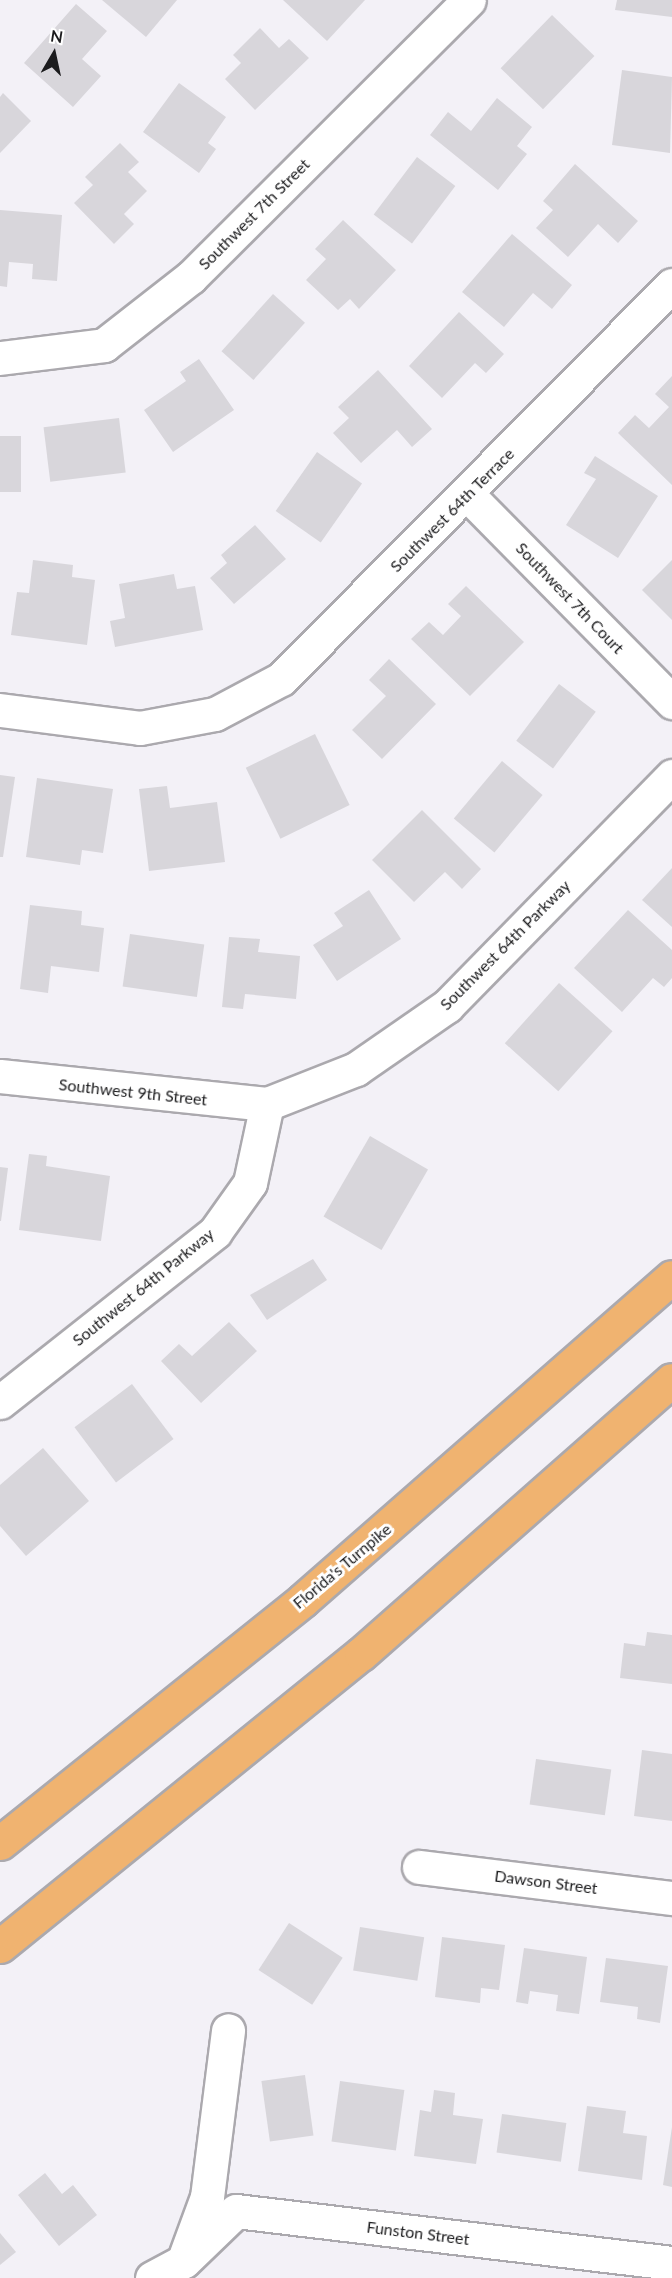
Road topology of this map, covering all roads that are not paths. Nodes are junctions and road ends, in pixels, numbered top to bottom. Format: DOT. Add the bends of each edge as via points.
graph roads {
  1 [pos="469,0"];
  2 [pos="672,285"];
  3 [pos="0,358"];
  4 [pos="468,495"];
  5 [pos="672,702"];
  6 [pos="0,710"];
  7 [pos="672,776"];
  8 [pos="0,1076"];
  9 [pos="267,1104"];
  10 [pos="672,1277"];
  11 [pos="672,1380"];
  12 [pos="0,1402"];
  13 [pos="0,1843"];
  14 [pos="419,1867"];
  15 [pos="672,1898"];
  16 [pos="0,1946"];
  17 [pos="228,2030"];
  18 [pos="672,2263"];
  19 [pos="183,2269"];
  20 [pos="152,2278"];
  1 -- 3 [label="street, Southwest 7th Street" via="190,277 104,345"];
  2 -- 4 [label="street, Southwest 64th Terrace"];
  4 -- 5 [label="street, Southwest 7th Court"];
  4 -- 6 [label="street, Southwest 64th Terrace" via="281,679 215,714 140,728"];
  7 -- 9 [label="street, Southwest 64th Parkway" via="447,1006 356,1069"];
  8 -- 9 [label="street, Southwest 9th Street"];
  9 -- 12 [label="street, Southwest 64th Parkway" via="250,1183 214,1232"];
  10 -- 13 [label="highway, Florida's Turnpike" via="303,1599"];
  11 -- 16 [label="highway" via="361,1654"];
  14 -- 15 [label="street, Dawson Street"];
  17 -- 19 [label="street" via="207,2197"];
  18 -- 19 [label="street, Funston Street" via="236,2211"];
  19 -- 20 [label="street"];
}
